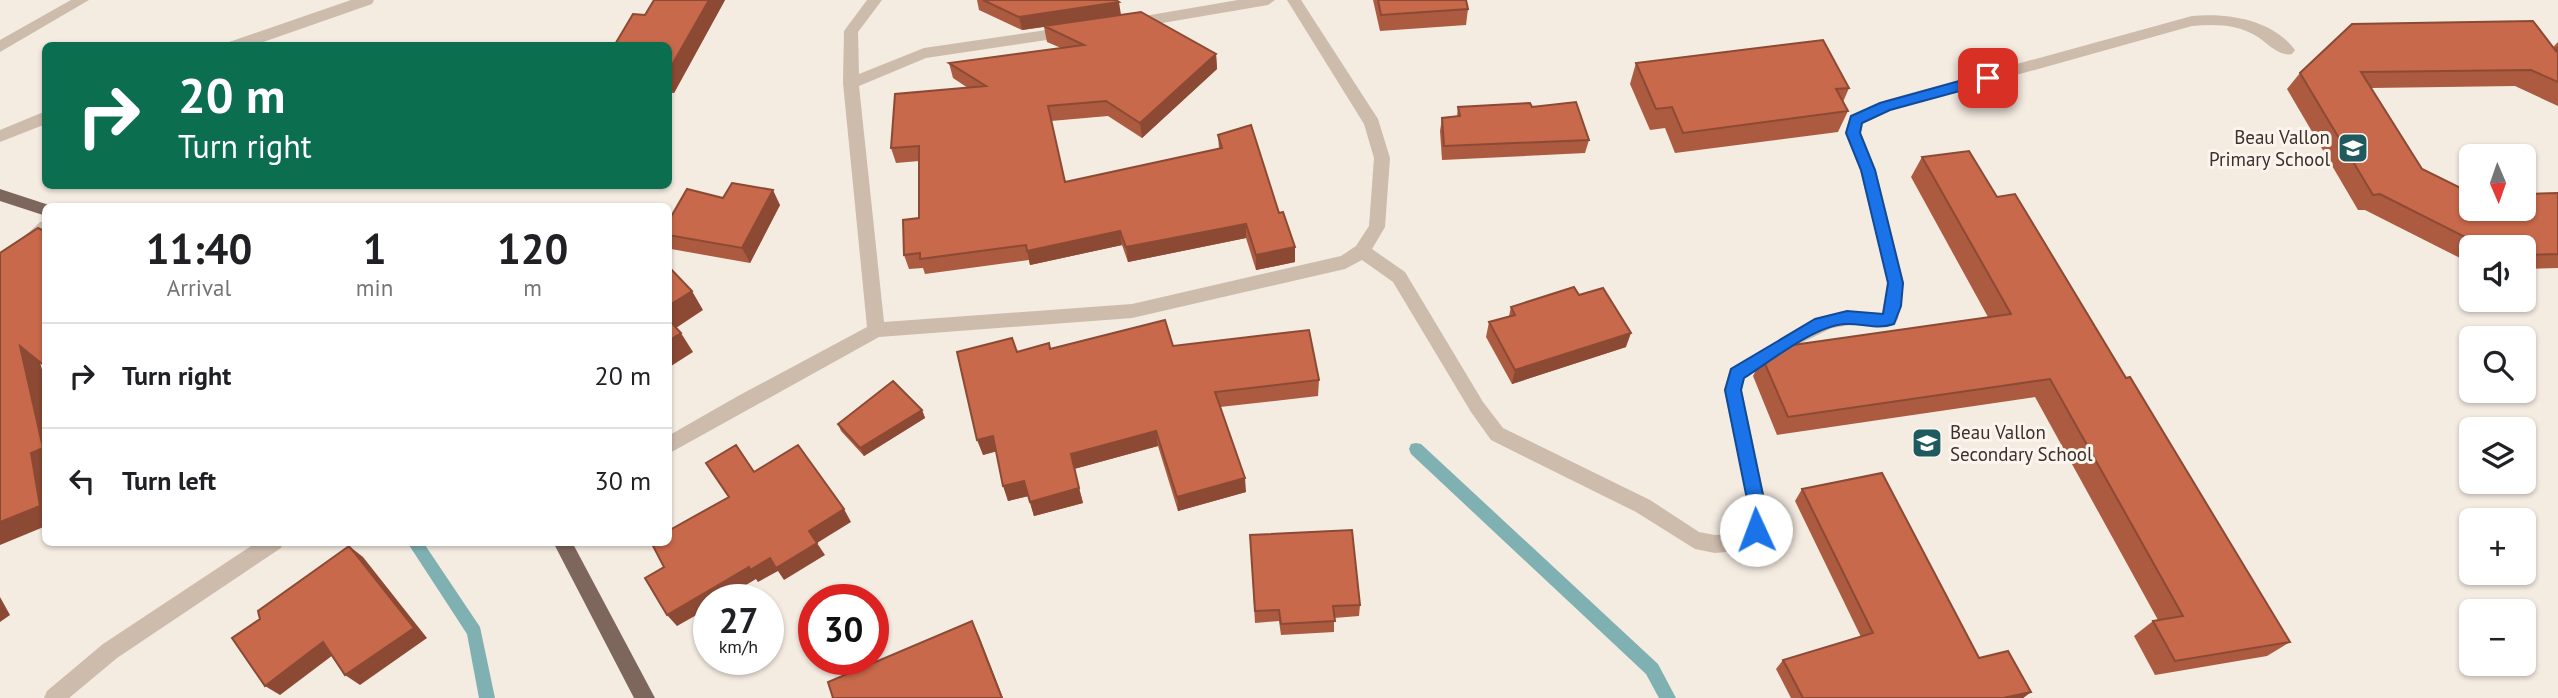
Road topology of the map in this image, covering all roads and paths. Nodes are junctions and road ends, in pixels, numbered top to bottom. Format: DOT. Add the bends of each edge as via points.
graph roads {
  1 [pos="82,0"];
  2 [pos="367,0"];
  3 [pos="875,0"];
  4 [pos="1268,0"];
  5 [pos="1294,0"];
  6 [pos="1111,26"];
  7 [pos="1084,30"];
  8 [pos="246,42"];
  9 [pos="0,47"];
  10 [pos="2287,50"];
  11 [pos="851,83"];
  12 [pos="42,119"];
  13 [pos="0,136"];
  14 [pos="0,195"];
  15 [pos="42,208"];
  16 [pos="42,231"];
  17 [pos="1362,251"];
  18 [pos="0,269"];
  19 [pos="877,330"];
  20 [pos="672,444"];
  21 [pos="268,546"];
  22 [pos="564,546"];
  23 [pos="54,698"];
  24 [pos="646,698"];
  1 -- 9 [label="street"];
  2 -- 8 [label="street"];
  3 -- 11 [label="street" via="851,31"];
  4 -- 6 [label="street"];
  5 -- 17 [label="street" via="1372,123 1382,159 1377,227"];
  7 -- 11 [label="street" via="924,53"];
  10 -- 17 [label="street" via="2239,21 2192,21 1885,106 1856,120 1853,133 1868,170 1896,283 1893,306 1889,319 1874,322 1847,317 1820,323 1736,374 1733,390 1758,509 1756,530 1739,542 1695,540 1643,506 1497,434 1399,277"];
  11 -- 19 [label="street"];
  12 -- 13 [label="street"];
  14 -- 15 [label="main road"];
  16 -- 18 [label="street"];
  17 -- 19 [label="street" via="1345,262 1132,312"];
  19 -- 20 [label="street"];
  21 -- 23 [label="street" via="110,651"];
  22 -- 24 [label="main road"];
}
